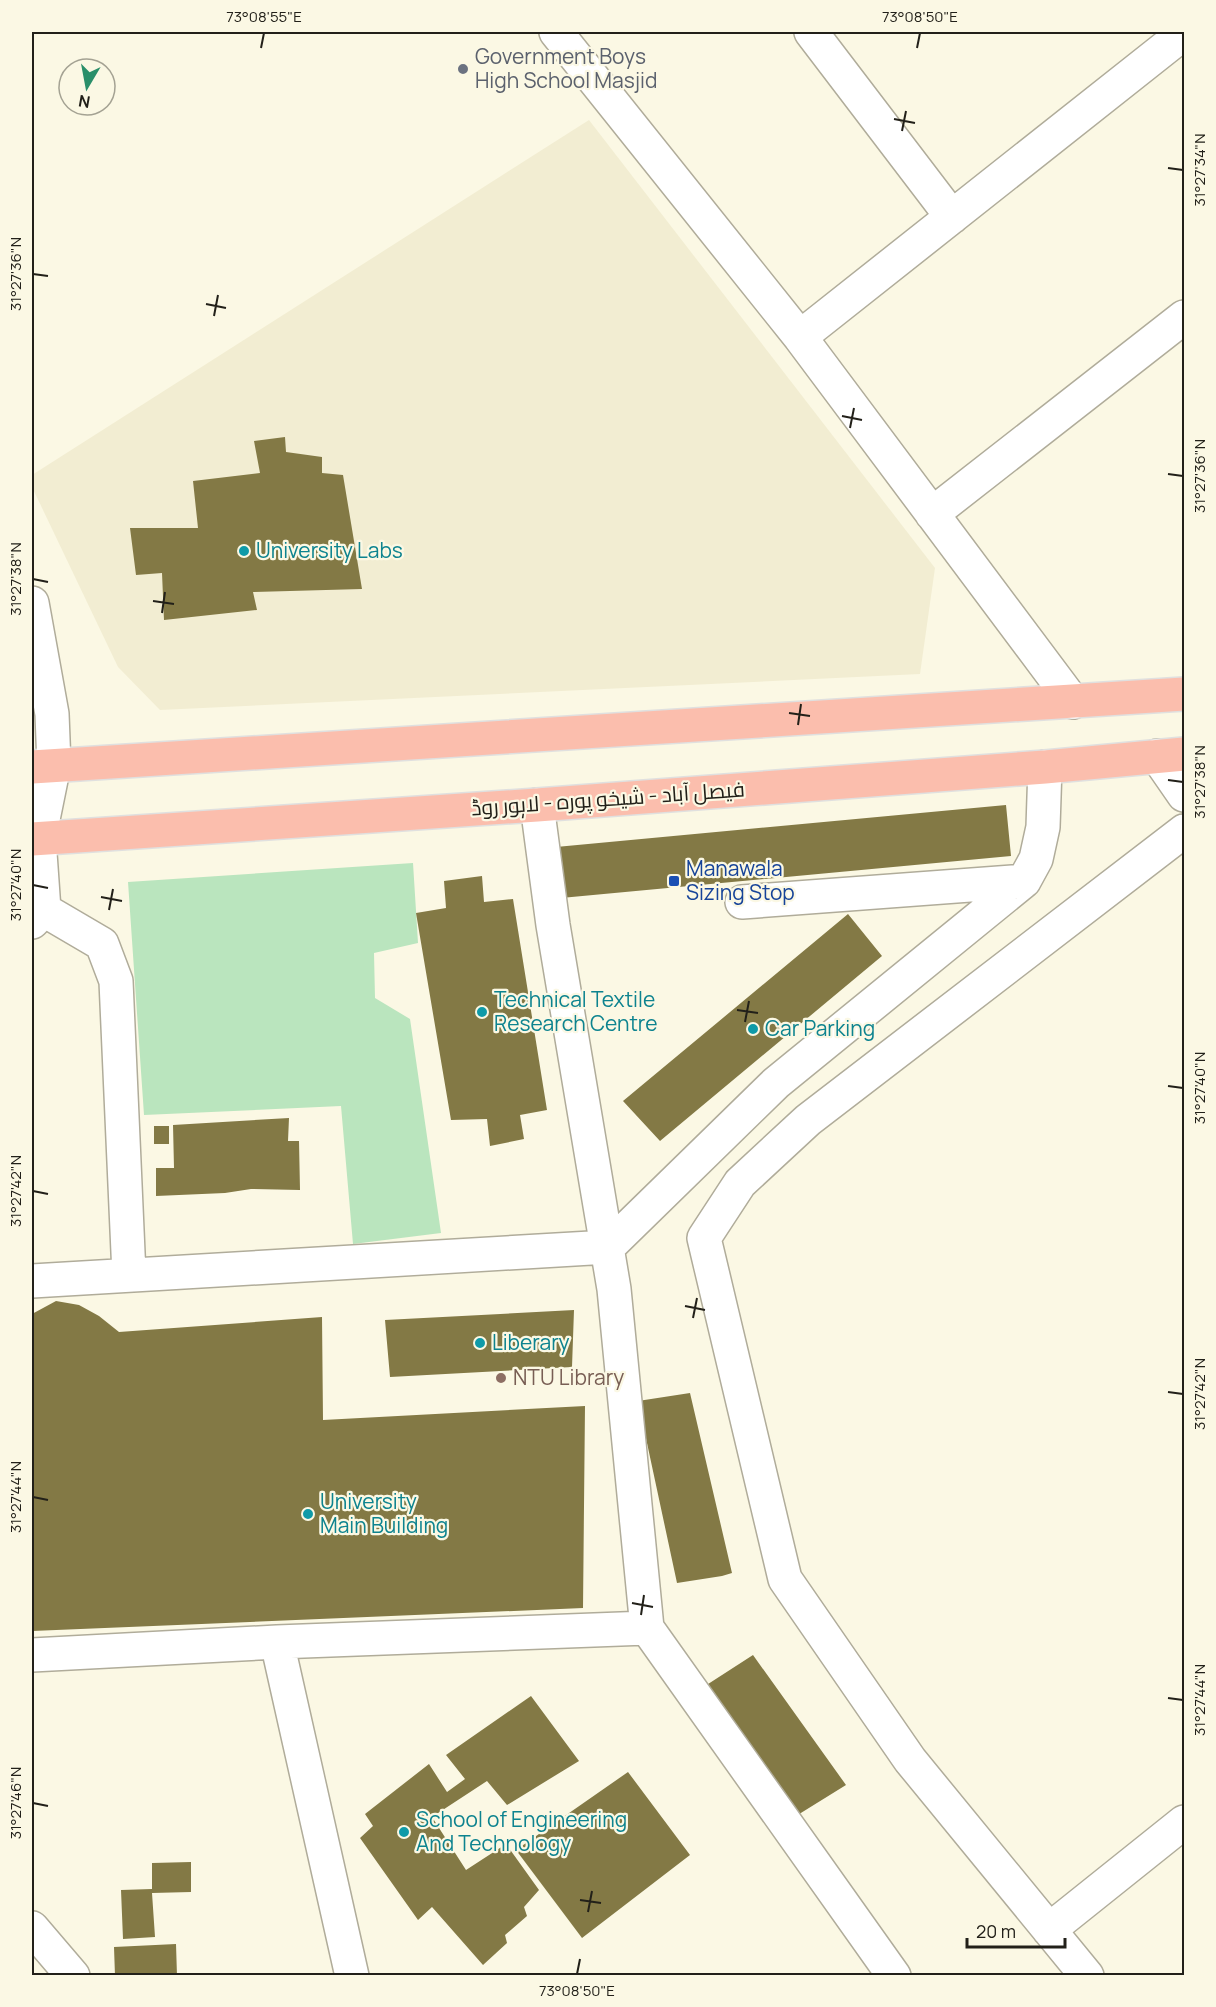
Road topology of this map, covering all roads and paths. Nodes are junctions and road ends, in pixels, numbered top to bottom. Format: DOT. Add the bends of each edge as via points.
graph roads {
  1 [pos="556,32"];
  2 [pos="811,32"];
  3 [pos="1185,33"];
  4 [pos="952,217"];
  5 [pos="1185,317"];
  6 [pos="800,337"];
  7 [pos="932,514"];
  8 [pos="32,603"];
  9 [pos="1185,694"];
  10 [pos="1073,702"];
  11 [pos="1171,755"];
  12 [pos="43,766"];
  13 [pos="1045,767"];
  14 [pos="1185,795"];
  15 [pos="537,805"];
  16 [pos="1185,831"];
  17 [pos="35,839"];
  18 [pos="1024,881"];
  19 [pos="742,902"];
  20 [pos="38,916"];
  21 [pos="608,1247"];
  22 [pos="129,1275"];
  23 [pos="32,1281"];
  24 [pos="647,1628"];
  25 [pos="277,1642"];
  26 [pos="32,1656"];
  27 [pos="1185,1822"];
  28 [pos="32,1928"];
  29 [pos="1049,1930"];
  30 [pos="73,1976"];
  31 [pos="352,1976"];
  32 [pos="894,1976"];
  33 [pos="1087,1976"];
  1 -- 6 [label="street"];
  2 -- 4 [label="street"];
  3 -- 4 [label="street"];
  4 -- 6 [label="street"];
  5 -- 7 [label="street"];
  6 -- 7 [label="street"];
  7 -- 10 [label="street"];
  8 -- 12 [label="street" via="52,714"];
  9 -- 10 [label="highway"];
  10 -- 12 [label="highway"];
  11 -- 13 [label="highway, فیصل آباد - شیخو پورہ - لاہور روڈ"];
  11 -- 14 [label="street"];
  12 -- 17 [label="street"];
  13 -- 15 [label="highway, فیصل آباد - شیخو پورہ - لاہور روڈ"];
  13 -- 18 [label="street" via="1043,827 1036,858"];
  15 -- 17 [label="highway, فیصل آباد - شیخو پورہ - لاہور روڈ"];
  15 -- 21 [label="street"];
  16 -- 29 [label="street" via="808,1120 740,1183 704,1238 785,1579 910,1760"];
  17 -- 20 [label="street"];
  18 -- 19 [label="street"];
  18 -- 21 [label="street" via="776,1083"];
  20 -- 22 [label="street" via="102,944 116,981"];
  21 -- 22 [label="street"];
  21 -- 24 [label="street"];
  22 -- 23 [label="street"];
  24 -- 25 [label="street"];
  24 -- 32 [label="street"];
  25 -- 26 [label="street"];
  25 -- 31 [label="street"];
  27 -- 29 [label="street"];
  28 -- 30 [label="street"];
  29 -- 33 [label="street"];
}
